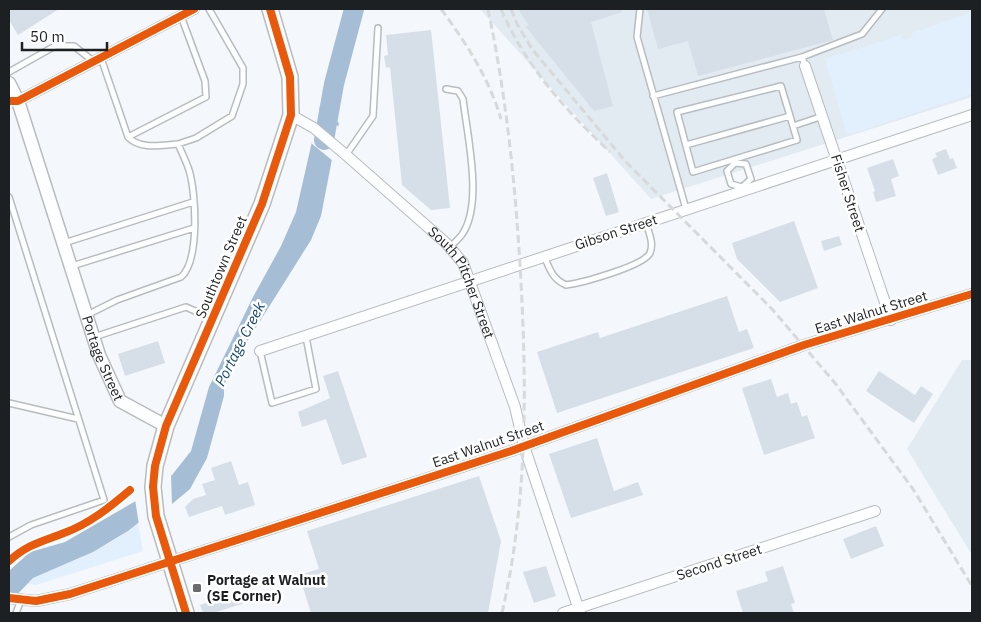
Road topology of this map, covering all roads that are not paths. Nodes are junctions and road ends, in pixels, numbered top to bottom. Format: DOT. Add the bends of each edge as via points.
graph roads {
  1 [pos="194,9"];
  2 [pos="209,9"];
  3 [pos="270,9"];
  4 [pos="640,9"];
  5 [pos="882,9"];
  6 [pos="181,15"];
  7 [pos="378,28"];
  8 [pos="97,59"];
  9 [pos="803,61"];
  10 [pos="9,72"];
  11 [pos="9,82"];
  12 [pos="446,89"];
  13 [pos="652,96"];
  14 [pos="13,101"];
  15 [pos="291,115"];
  16 [pos="972,115"];
  17 [pos="790,116"];
  18 [pos="822,116"];
  19 [pos="793,126"];
  20 [pos="128,137"];
  21 [pos="178,144"];
  22 [pos="686,145"];
  23 [pos="346,155"];
  24 [pos="837,160"];
  25 [pos="734,161"];
  26 [pos="743,189"];
  27 [pos="9,197"];
  28 [pos="193,202"];
  29 [pos="686,209"];
  30 [pos="646,222"];
  31 [pos="194,228"];
  32 [pos="64,243"];
  33 [pos="450,247"];
  34 [pos="544,256"];
  35 [pos="71,266"];
  36 [pos="470,280"];
  37 [pos="972,294"];
  38 [pos="87,315"];
  39 [pos="213,319"];
  40 [pos="892,320"];
  41 [pos="306,337"];
  42 [pos="94,338"];
  43 [pos="260,351"];
  44 [pos="9,403"];
  45 [pos="78,419"];
  46 [pos="166,426"];
  47 [pos="524,446"];
  48 [pos="875,511"];
  49 [pos="9,537"];
  50 [pos="170,560"];
  51 [pos="15,599"];
  52 [pos="579,611"];
  53 [pos="16,613"];
  54 [pos="186,613"];
  55 [pos="563,613"];
  1 -- 6 [label="street"];
  2 -- 21 [label="lane" via="243,68 243,84 232,116"];
  3 -- 15 [label="main road" via="290,77"];
  4 -- 13 [label="lane" via="637,37"];
  5 -- 9 [label="lane" via="862,34"];
  6 -- 8 [label="street"];
  6 -- 20 [label="lane" via="205,81 206,97"];
  7 -- 23 [label="lane" via="373,116"];
  8 -- 10 [label="lane" via="74,46 55,46"];
  8 -- 14 [label="street"];
  8 -- 20 [label="lane"];
  9 -- 13 [label="lane"];
  9 -- 18 [label="street, Fisher Street"];
  11 -- 14 [label="street, Portage Street"];
  12 -- 33 [label="lane" via="458,91 463,99 473,178 467,224"];
  13 -- 29 [label="lane"];
  14 -- 32 [label="street, Portage Street"];
  15 -- 23 [label="street, South Pitcher Street" via="314,128"];
  15 -- 39 [label="main road, Southtown Street" via="262,204"];
  16 -- 24 [label="street, Gibson Street"];
  17 -- 19 [label="lane"];
  17 -- 22 [label="lane"];
  17 -- 22 [label="lane" via="781,86 677,112"];
  18 -- 19 [label="lane"];
  18 -- 24 [label="street, Fisher Street"];
  19 -- 25 [label="lane" via="797,140"];
  20 -- 21 [label="lane" via="141,145"];
  21 -- 28 [label="lane" via="190,171"];
  22 -- 25 [label="lane" via="693,172"];
  23 -- 33 [label="street, South Pitcher Street"];
  24 -- 26 [label="street, Gibson Street"];
  24 -- 40 [label="street, Fisher Street"];
  25 -- 26 [label="lane" via="727,171 731,184"];
  25 -- 26 [label="lane" via="746,164 751,178"];
  26 -- 29 [label="street, Gibson Street"];
  27 -- 45 [label="lane"];
  28 -- 31 [label="lane"];
  28 -- 32 [label="lane"];
  29 -- 30 [label="street, Gibson Street"];
  30 -- 34 [label="street, Gibson Street"];
  30 -- 34 [label="lane" via="652,241 650,253 640,263 566,284 557,281"];
  31 -- 35 [label="lane"];
  31 -- 38 [label="lane" via="195,240 187,272 181,277 117,300"];
  32 -- 35 [label="street, Portage Street"];
  33 -- 36 [label="street, South Pitcher Street" via="460,257"];
  34 -- 36 [label="street, Gibson Street"];
  35 -- 38 [label="street, Portage Street"];
  36 -- 41 [label="street, Gibson Street"];
  36 -- 47 [label="street, South Pitcher Street" via="514,407"];
  37 -- 40 [label="street, East Walnut Street"];
  38 -- 42 [label="street, Portage Street"];
  39 -- 42 [label="lane" via="186,307"];
  39 -- 46 [label="main road, Southtown Street"];
  40 -- 47 [label="street, East Walnut Street" via="804,345"];
  41 -- 43 [label="street, Gibson Street"];
  41 -- 43 [label="lane" via="316,389 272,403"];
  42 -- 46 [label="street, Portage Street" via="120,401"];
  44 -- 45 [label="lane"];
  45 -- 49 [label="lane" via="104,500 31,525"];
  46 -- 50 [label="main road" via="153,487 156,516"];
  47 -- 50 [label="street, East Walnut Street"];
  47 -- 52 [label="street, South Pitcher Street"];
  48 -- 52 [label="street, Second Street"];
  50 -- 51 [label="street, East Walnut Street" via="48,600"];
  50 -- 54 [label="main road"];
  51 -- 53 [label="lane"];
  52 -- 55 [label="street, Second Street"];
}
